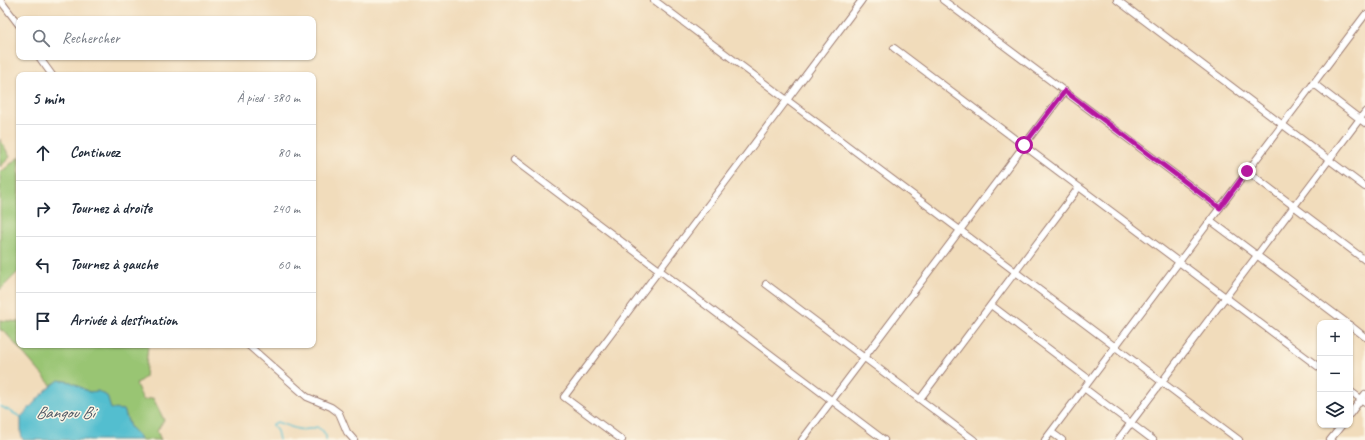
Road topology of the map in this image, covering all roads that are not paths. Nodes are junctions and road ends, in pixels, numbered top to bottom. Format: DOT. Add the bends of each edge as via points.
graph roads {
  1 [pos="0,0"];
  2 [pos="654,0"];
  3 [pos="862,0"];
  4 [pos="943,0"];
  5 [pos="1117,0"];
  6 [pos="1365,15"];
  7 [pos="16,21"];
  8 [pos="894,48"];
  9 [pos="41,60"];
  10 [pos="50,72"];
  11 [pos="1313,83"];
  12 [pos="1065,91"];
  13 [pos="787,100"];
  14 [pos="1365,112"];
  15 [pos="1362,121"];
  16 [pos="1282,125"];
  17 [pos="1024,145"];
  18 [pos="514,160"];
  19 [pos="1329,160"];
  20 [pos="1247,171"];
  21 [pos="1079,187"];
  22 [pos="1365,187"];
  23 [pos="1294,206"];
  24 [pos="1220,208"];
  25 [pos="1210,220"];
  26 [pos="960,230"];
  27 [pos="1257,255"];
  28 [pos="1365,260"];
  29 [pos="1179,262"];
  30 [pos="659,270"];
  31 [pos="1016,272"];
  32 [pos="766,284"];
  33 [pos="1226,297"];
  34 [pos="991,305"];
  35 [pos="1343,320"];
  36 [pos="1353,327"];
  37 [pos="1365,337"];
  38 [pos="1115,347"];
  39 [pos="251,348"];
  40 [pos="864,358"];
  41 [pos="1317,366"];
  42 [pos="1090,380"];
  43 [pos="1162,382"];
  44 [pos="1084,388"];
  45 [pos="1352,392"];
  46 [pos="1364,398"];
  47 [pos="920,399"];
  48 [pos="832,400"];
  49 [pos="1353,411"];
  50 [pos="1131,423"];
  51 [pos="1340,428"];
  52 [pos="1051,432"];
  53 [pos="354,440"];
  54 [pos="622,440"];
  55 [pos="802,440"];
  56 [pos="884,440"];
  57 [pos="974,440"];
  58 [pos="1045,440"];
  59 [pos="1062,440"];
  60 [pos="1118,440"];
  61 [pos="1153,440"];
  62 [pos="1239,440"];
  63 [pos="1330,440"];
  1 -- 7 [label="street"];
  2 -- 13 [label="street"];
  3 -- 13 [label="street"];
  4 -- 12 [label="street"];
  5 -- 16 [label="street"];
  6 -- 11 [label="street"];
  8 -- 17 [label="street"];
  9 -- 10 [label="street"];
  11 -- 15 [label="street"];
  11 -- 16 [label="street"];
  12 -- 17 [label="street"];
  12 -- 24 [label="street"];
  13 -- 26 [label="street"];
  13 -- 30 [label="street"];
  14 -- 15 [label="street"];
  15 -- 19 [label="street"];
  16 -- 19 [label="street"];
  16 -- 20 [label="street"];
  17 -- 21 [label="street"];
  17 -- 26 [label="street"];
  18 -- 30 [label="street"];
  19 -- 22 [label="street"];
  19 -- 23 [label="street"];
  20 -- 23 [label="street"];
  20 -- 24 [label="street"];
  21 -- 29 [label="street"];
  21 -- 31 [label="street"];
  23 -- 27 [label="street"];
  23 -- 28 [label="street"];
  24 -- 25 [label="street"];
  25 -- 27 [label="street"];
  25 -- 29 [label="street"];
  26 -- 31 [label="street"];
  26 -- 40 [label="street"];
  27 -- 33 [label="street"];
  27 -- 35 [label="street"];
  29 -- 33 [label="street"];
  29 -- 38 [label="street"];
  30 -- 48 [label="street"];
  30 -- 54 [label="street" via="564,397"];
  31 -- 34 [label="street"];
  31 -- 38 [label="street"];
  32 -- 40 [label="street"];
  33 -- 41 [label="street"];
  33 -- 43 [label="street"];
  34 -- 42 [label="street"];
  34 -- 47 [label="street"];
  36 -- 37 [label="street"];
  38 -- 42 [label="street"];
  38 -- 43 [label="street"];
  39 -- 53 [label="street" via="307,397 339,413 347,432"];
  40 -- 47 [label="street"];
  40 -- 48 [label="street"];
  42 -- 44 [label="street"];
  43 -- 50 [label="street"];
  43 -- 62 [label="street"];
  44 -- 50 [label="street"];
  44 -- 52 [label="street"];
  45 -- 46 [label="street"];
  46 -- 49 [label="street"];
  47 -- 57 [label="street"];
  48 -- 55 [label="street"];
  48 -- 56 [label="street"];
  50 -- 60 [label="street"];
  50 -- 61 [label="street"];
  51 -- 63 [label="street"];
  52 -- 58 [label="street"];
  52 -- 59 [label="street"];
}
